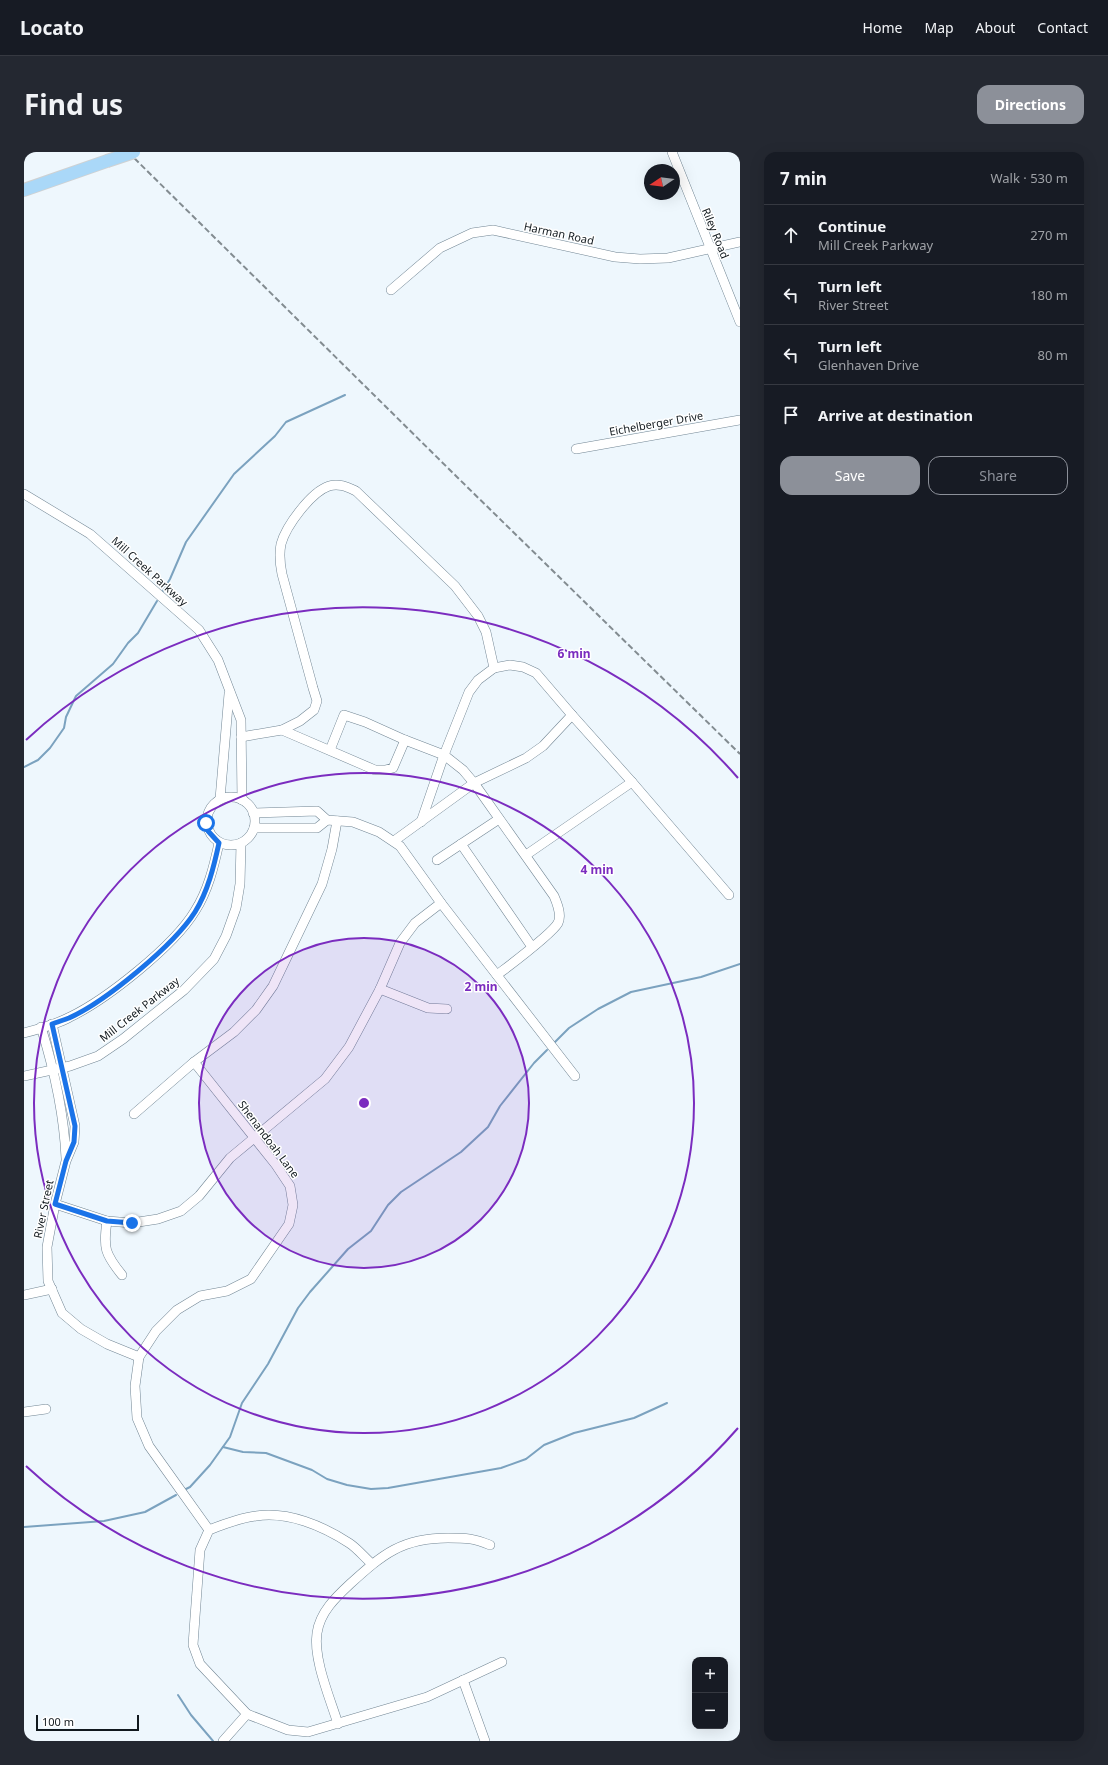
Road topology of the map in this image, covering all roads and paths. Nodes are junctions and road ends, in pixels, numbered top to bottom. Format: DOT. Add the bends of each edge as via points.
graph roads {
  1 [pos="134,152"];
  2 [pos="672,152"];
  3 [pos="24,190"];
  4 [pos="740,242"];
  5 [pos="710,248"];
  6 [pos="391,290"];
  7 [pos="740,322"];
  8 [pos="740,420"];
  9 [pos="576,449"];
  10 [pos="24,494"];
  11 [pos="494,668"];
  12 [pos="229,693"];
  13 [pos="572,716"];
  14 [pos="282,730"];
  15 [pos="241,737"];
  16 [pos="405,740"];
  17 [pos="330,750"];
  18 [pos="444,755"];
  19 [pos="632,782"];
  20 [pos="474,783"];
  21 [pos="220,799"];
  22 [pos="242,800"];
  23 [pos="253,813"];
  24 [pos="499,819"];
  25 [pos="327,820"];
  26 [pos="337,821"];
  27 [pos="421,822"];
  28 [pos="254,828"];
  29 [pos="394,841"];
  30 [pos="219,843"];
  31 [pos="241,844"];
  32 [pos="461,844"];
  33 [pos="526,855"];
  34 [pos="437,860"];
  35 [pos="729,895"];
  36 [pos="441,903"];
  37 [pos="532,947"];
  38 [pos="497,975"];
  39 [pos="380,989"];
  40 [pos="447,1009"];
  41 [pos="52,1024"];
  42 [pos="41,1027"];
  43 [pos="24,1033"];
  44 [pos="194,1062"];
  45 [pos="62,1068"];
  46 [pos="53,1070"];
  47 [pos="24,1076"];
  48 [pos="575,1076"];
  49 [pos="134,1114"];
  50 [pos="254,1138"];
  51 [pos="66,1161"];
  52 [pos="55,1204"];
  53 [pos="107,1221"];
  54 [pos="122,1276"];
  55 [pos="52,1289"];
  56 [pos="24,1295"];
  57 [pos="139,1357"];
  58 [pos="46,1409"];
  59 [pos="24,1412"];
  60 [pos="209,1530"];
  61 [pos="490,1545"];
  62 [pos="372,1564"];
  63 [pos="502,1662"];
  64 [pos="463,1680"];
  65 [pos="247,1714"];
  66 [pos="338,1724"];
  67 [pos="223,1741"];
  68 [pos="485,1741"];
  1 -- 3 [label="main road, bridge"];
  2 -- 5 [label="street, Riley Road"];
  4 -- 5 [label="street, Harman Road"];
  5 -- 6 [label="street, Harman Road" via="668,258 634,259 614,257 493,230 472,233 440,248"];
  5 -- 7 [label="street, Riley Road"];
  8 -- 9 [label="street, Eichelberger Drive"];
  10 -- 12 [label="street, Mill Creek Parkway" via="90,534 199,630 218,660"];
  11 -- 13 [label="street" via="510,665 536,673"];
  11 -- 14 [label="street" via="486,632 478,616 454,586 356,491 343,485 330,486 304,506 291,522 281,544 282,574 317,701 314,710"];
  11 -- 18 [label="street" via="478,680 469,692"];
  12 -- 15 [label="street, Mill Creek Parkway" via="241,720"];
  12 -- 21 [label="street"];
  13 -- 19 [label="street"];
  13 -- 20 [label="street" via="526,758"];
  14 -- 15 [label="street"];
  14 -- 17 [label="street"];
  15 -- 22 [label="street, Mill Creek Parkway"];
  16 -- 17 [label="street" via="393,768 385,770 375,770"];
  16 -- 17 [label="street" via="344,715"];
  16 -- 18 [label="street"];
  18 -- 20 [label="street"];
  18 -- 27 [label="street"];
  19 -- 33 [label="street"];
  19 -- 35 [label="street"];
  20 -- 24 [label="street"];
  20 -- 27 [label="street"];
  21 -- 22 [label="street" via="233,797"];
  21 -- 30 [label="street" via="211,807 206,823 208,831"];
  22 -- 23 [label="street"];
  23 -- 25 [label="street" via="317,811"];
  23 -- 28 [label="street"];
  24 -- 32 [label="street"];
  24 -- 33 [label="street"];
  25 -- 26 [label="street"];
  25 -- 28 [label="street" via="316,828"];
  26 -- 29 [label="street" via="353,822"];
  26 -- 44 [label="street" via="322,884 273,986 256,1010 234,1032"];
  27 -- 29 [label="street"];
  28 -- 31 [label="street"];
  29 -- 36 [label="street"];
  30 -- 31 [label="street"];
  30 -- 41 [label="street" via="208,884 195,911 175,936 141,968 100,999 70,1018"];
  31 -- 45 [label="street, Mill Creek Parkway" via="240,884 236,908 214,959 184,990 123,1039 98,1056"];
  32 -- 34 [label="street"];
  32 -- 37 [label="street"];
  33 -- 37 [label="street" via="554,896 559,911 558,922"];
  36 -- 38 [label="street"];
  36 -- 39 [label="street" via="415,923 400,943"];
  37 -- 38 [label="street"];
  38 -- 48 [label="street"];
  39 -- 40 [label="street" via="428,1008"];
  39 -- 50 [label="street" via="349,1047 325,1079"];
  41 -- 42 [label="street"];
  41 -- 45 [label="street, River Street"];
  42 -- 43 [label="street"];
  42 -- 46 [label="street, River Street"];
  44 -- 49 [label="street"];
  44 -- 50 [label="street, Shenandoah Lane"];
  45 -- 46 [label="street, Mill Creek Parkway"];
  45 -- 51 [label="street, River Street" via="75,1126 74,1142"];
  46 -- 47 [label="street, Mill Creek Parkway"];
  46 -- 51 [label="street, River Street" via="65,1129"];
  50 -- 53 [label="street" via="230,1158 200,1196 181,1211 158,1219 132,1223"];
  50 -- 57 [label="street, Shenandoah Lane" via="290,1186 293,1204 289,1224 251,1279 227,1291 200,1296 177,1310 156,1331"];
  51 -- 52 [label="street, River Street"];
  52 -- 53 [label="street"];
  52 -- 55 [label="street, River Street" via="47,1247 48,1281"];
  53 -- 54 [label="street" via="104,1240 109,1259"];
  55 -- 56 [label="street"];
  55 -- 57 [label="street, River Street" via="62,1313 81,1329 107,1344"];
  57 -- 60 [label="street" via="135,1386 137,1418 149,1446"];
  58 -- 59 [label="street"];
  60 -- 62 [label="street" via="256,1516 284,1516 314,1524 350,1544"];
  60 -- 65 [label="street" via="200,1550 193,1645 200,1664"];
  61 -- 62 [label="street" via="476,1539 434,1538 408,1542"];
  62 -- 66 [label="street" via="328,1605 317,1632 324,1681"];
  63 -- 64 [label="street"];
  64 -- 66 [label="street" via="427,1697"];
  64 -- 68 [label="street"];
  65 -- 66 [label="street" via="288,1730 308,1732"];
  65 -- 67 [label="street"];
}
